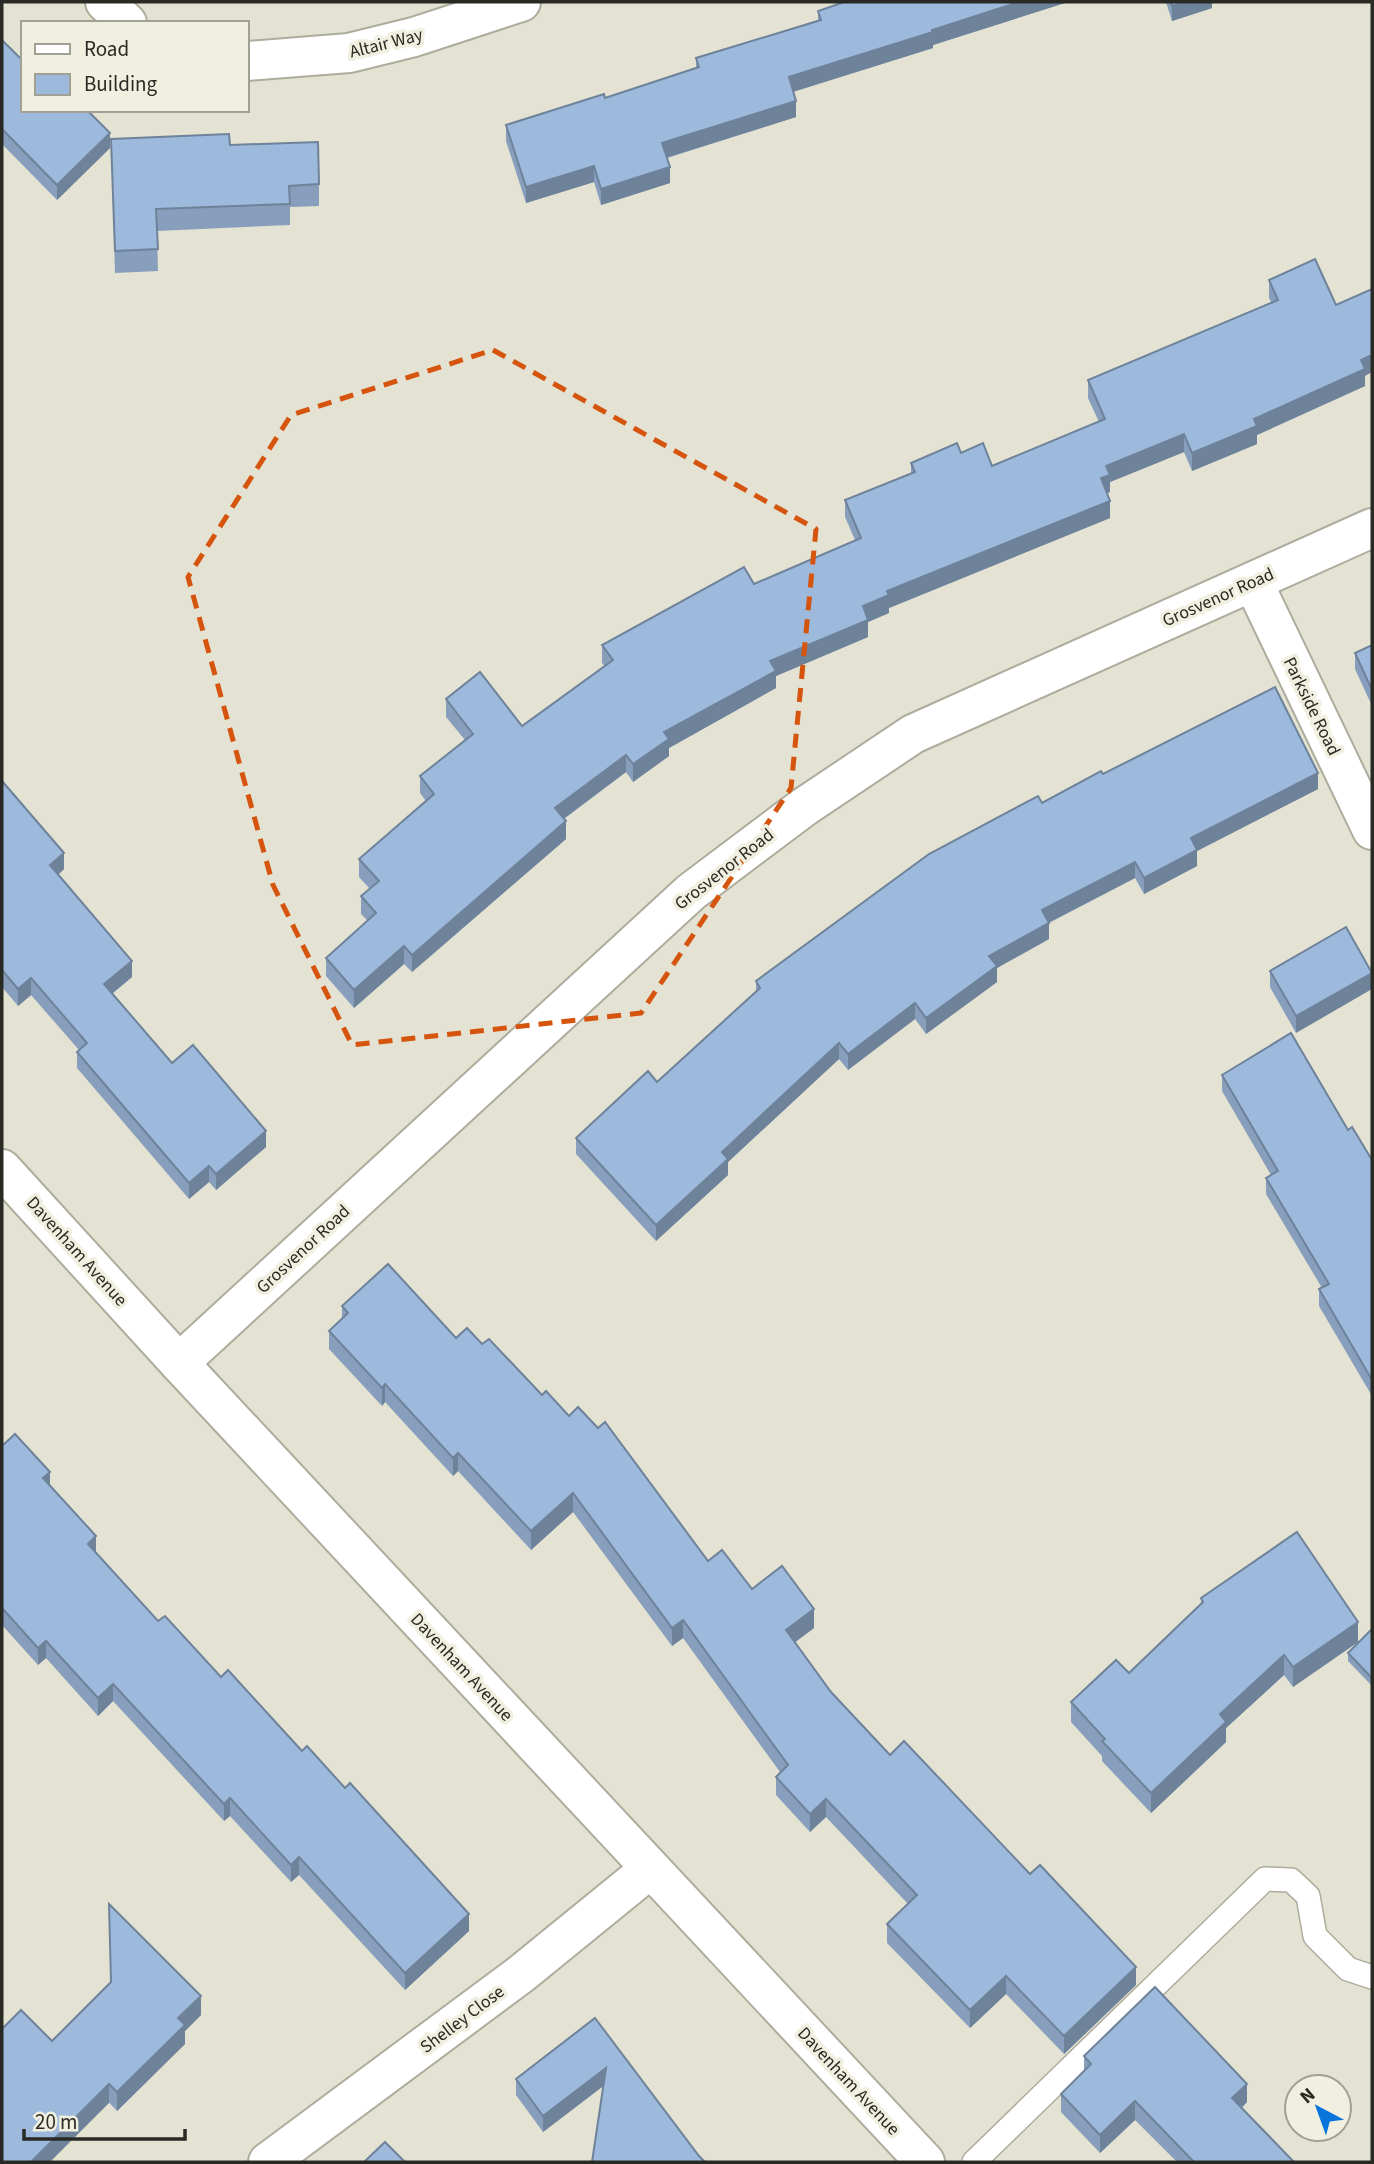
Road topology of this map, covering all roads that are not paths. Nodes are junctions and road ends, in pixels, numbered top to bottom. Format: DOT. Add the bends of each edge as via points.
graph roads {
  1 [pos="105,2"];
  2 [pos="521,2"];
  3 [pos="125,21"];
  4 [pos="248,61"];
  5 [pos="1372,528"];
  6 [pos="1253,582"];
  7 [pos="1372,830"];
  8 [pos="2,1169"];
  9 [pos="179,1363"];
  10 [pos="650,1869"];
  11 [pos="1372,1977"];
  12 [pos="268,2162"];
  13 [pos="925,2162"];
  14 [pos="974,2162"];
  1 -- 3 [label="street"];
  2 -- 4 [label="street, Altair Way" via="349,54"];
  5 -- 6 [label="street, Grosvenor Road"];
  6 -- 7 [label="street, Parkside Road"];
  6 -- 9 [label="street, Grosvenor Road" via="914,734 803,807 691,892"];
  8 -- 9 [label="street, Davenham Avenue"];
  9 -- 10 [label="street, Davenham Avenue"];
  10 -- 12 [label="street, Shelley Close" via="521,1974"];
  10 -- 13 [label="street, Davenham Avenue"];
  11 -- 14 [label="lane" via="1348,1969 1315,1936 1308,1896 1291,1880 1265,1879"];
}
